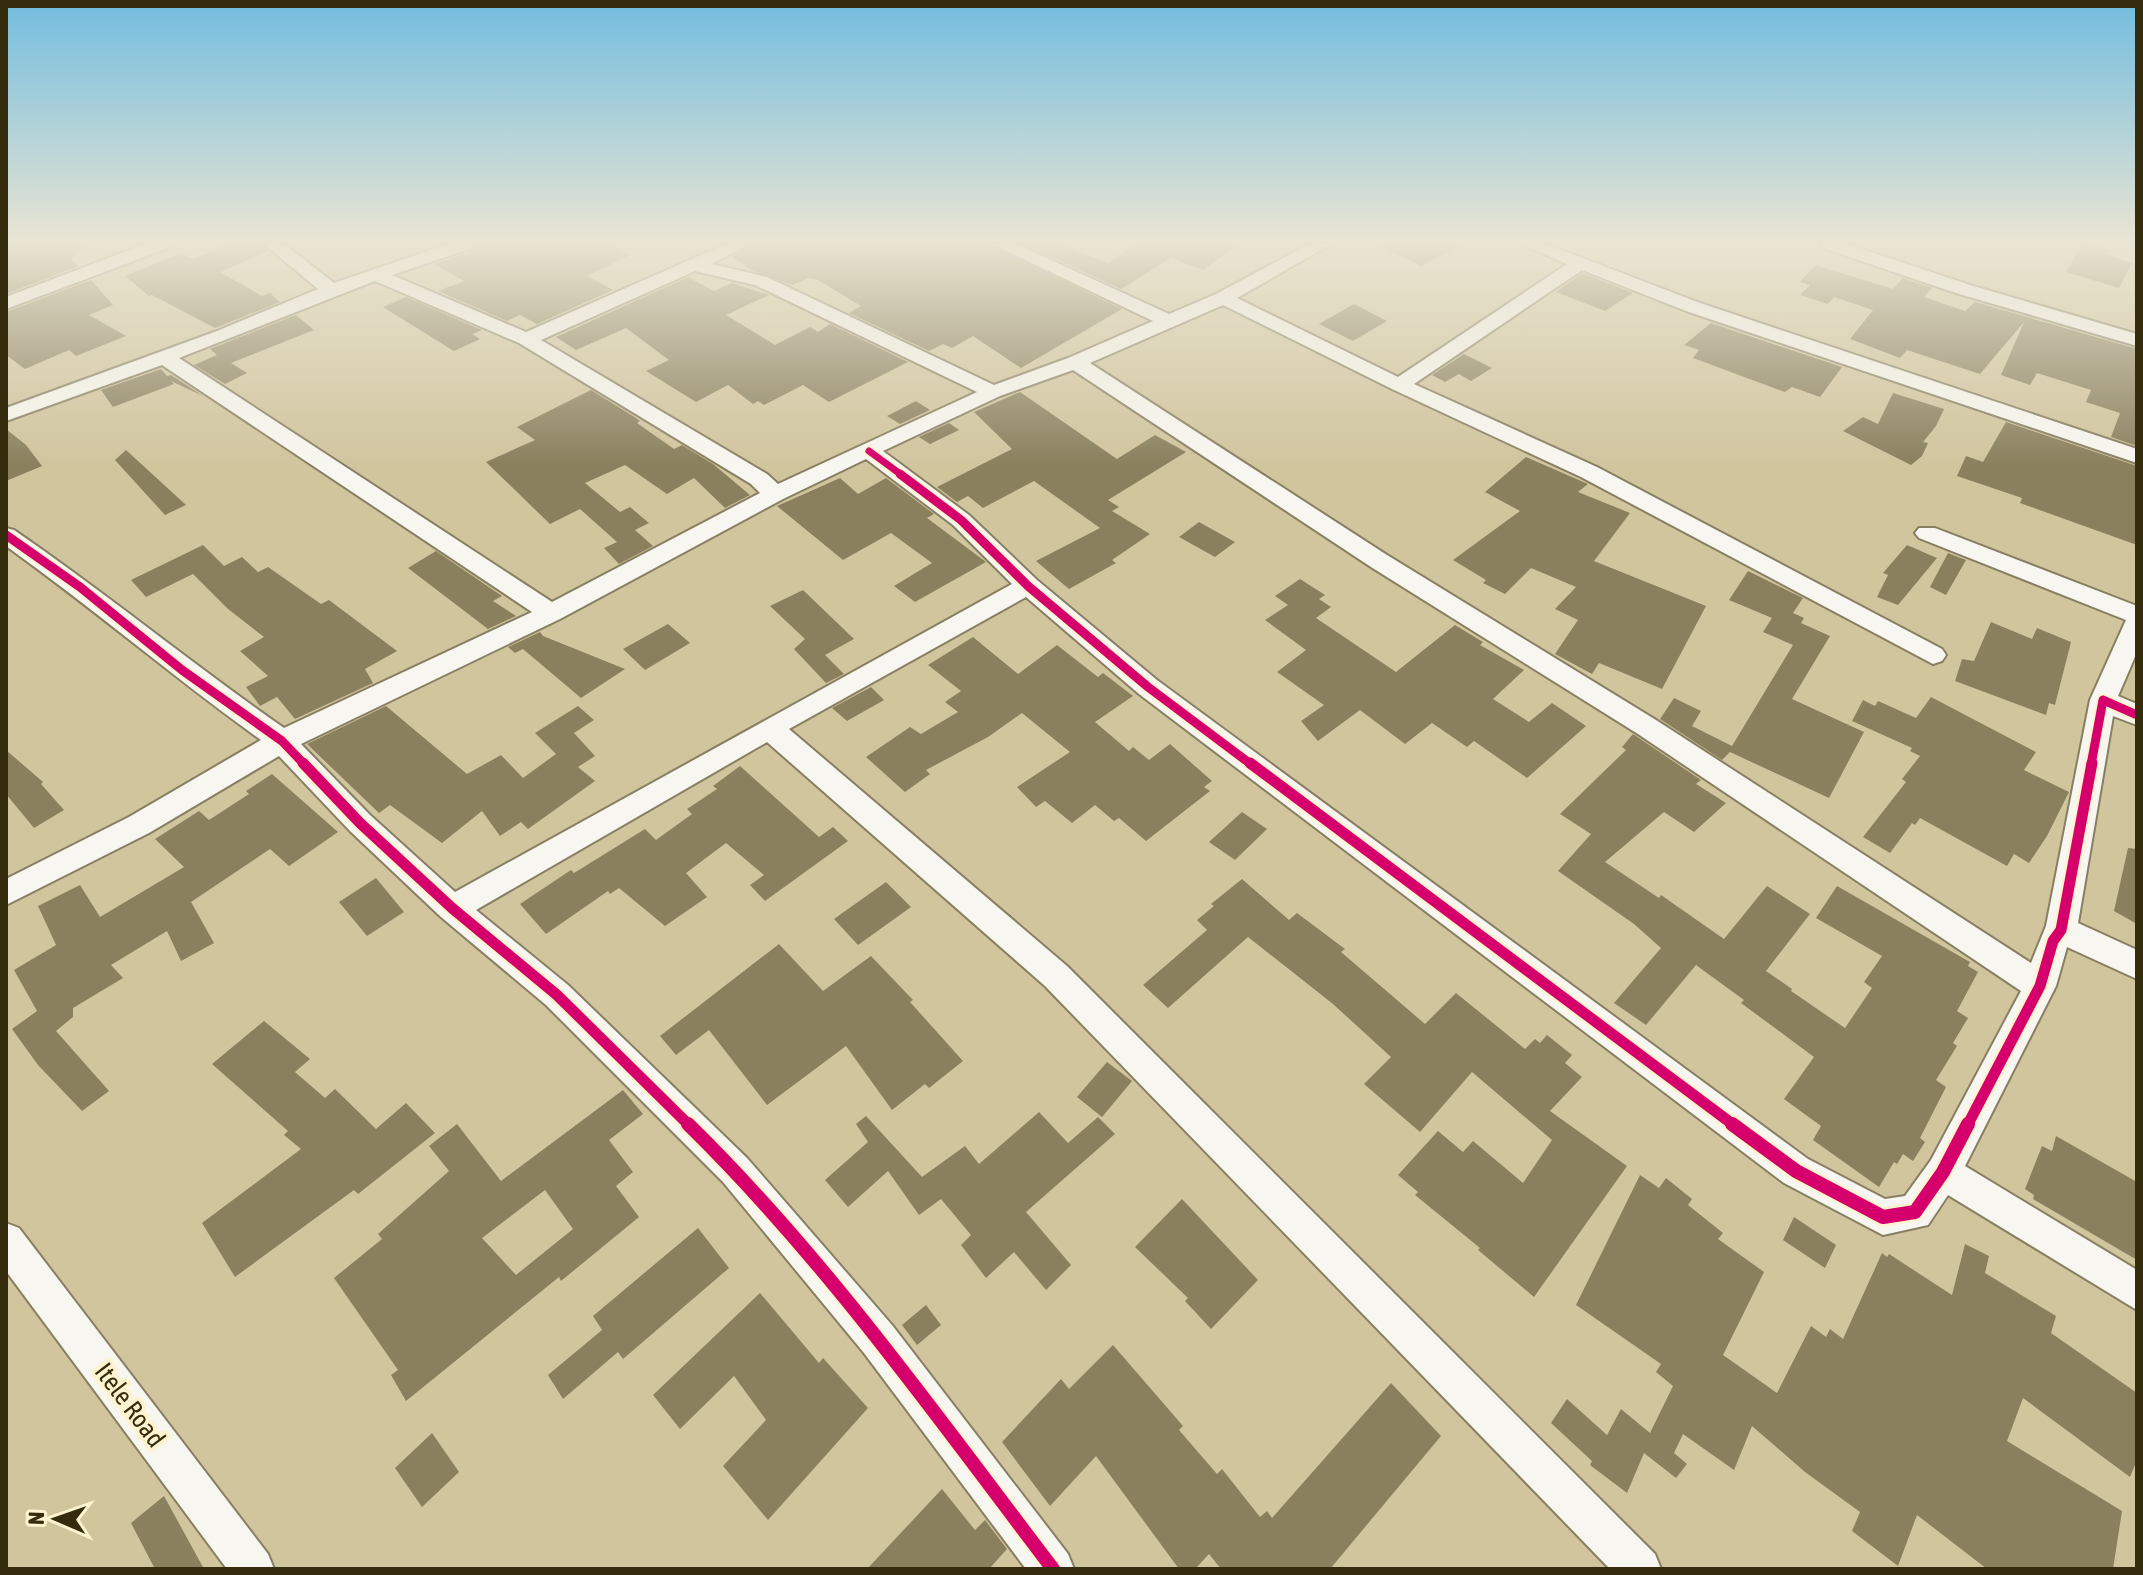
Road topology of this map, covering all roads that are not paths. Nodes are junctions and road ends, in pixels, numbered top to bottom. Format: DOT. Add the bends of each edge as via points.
graph roads {
  1 [pos="266,318"];
  2 [pos="476,318"];
  3 [pos="576,318"];
  4 [pos="837,318"];
  5 [pos="1160,318"];
  6 [pos="1179,318"];
  7 [pos="1262,318"];
  8 [pos="1500,318"];
  9 [pos="1724,318"];
  10 [pos="2060,318"];
  11 [pos="1169,322"];
  12 [pos="526,339"];
  13 [pos="2137,340"];
  14 [pos="162,356"];
  15 [pos="1075,362"];
  16 [pos="1399,385"];
  17 [pos="993,392"];
  18 [pos="6,415"];
  19 [pos="869,451"];
  20 [pos="2137,456"];
  21 [pos="775,494"];
  22 [pos="1927,533"];
  23 [pos="6,535"];
  24 [pos="1028,586"];
  25 [pos="551,613"];
  26 [pos="2137,615"];
  27 [pos="2137,623"];
  28 [pos="1933,655"];
  29 [pos="2103,700"];
  30 [pos="2137,715"];
  31 [pos="769,728"];
  32 [pos="282,741"];
  33 [pos="6,893"];
  34 [pos="452,908"];
  35 [pos="2061,930"];
  36 [pos="2137,965"];
  37 [pos="2040,986"];
  38 [pos="1943,1172"];
  39 [pos="6,1241"];
  40 [pos="2137,1291"];
  41 [pos="253,1569"];
  42 [pos="1053,1569"];
  43 [pos="1640,1569"];
  1 -- 14 [label="street"];
  2 -- 12 [label="street"];
  3 -- 12 [label="street"];
  4 -- 17 [label="street"];
  5 -- 11 [label="street"];
  6 -- 11 [label="street"];
  7 -- 16 [label="street"];
  8 -- 16 [label="street"];
  9 -- 20 [label="street"];
  10 -- 13 [label="street"];
  11 -- 15 [label="street"];
  12 -- 21 [label="street" via="759,479"];
  14 -- 18 [label="street"];
  14 -- 25 [label="street"];
  15 -- 17 [label="street"];
  15 -- 37 [label="street" via="1379,561 1647,727"];
  16 -- 28 [label="street" via="1589,472"];
  17 -- 19 [label="street"];
  19 -- 21 [label="street"];
  19 -- 24 [label="street" via="961,520"];
  21 -- 25 [label="street"];
  22 -- 26 [label="street"];
  23 -- 32 [label="street"];
  24 -- 31 [label="street"];
  24 -- 38 [label="street" via="1148,687 1796,1171 1883,1217 1915,1212"];
  25 -- 32 [label="street"];
  27 -- 29 [label="street"];
  29 -- 30 [label="street"];
  29 -- 35 [label="street"];
  31 -- 34 [label="street"];
  31 -- 43 [label="street" via="1056,976"];
  32 -- 33 [label="street" via="139,825"];
  32 -- 34 [label="street"];
  34 -- 42 [label="street" via="557,995 735,1170 878,1339"];
  35 -- 36 [label="street"];
  35 -- 37 [label="street"];
  37 -- 38 [label="street"];
  38 -- 40 [label="street"];
  39 -- 41 [label="street, Itele Road"];
}
